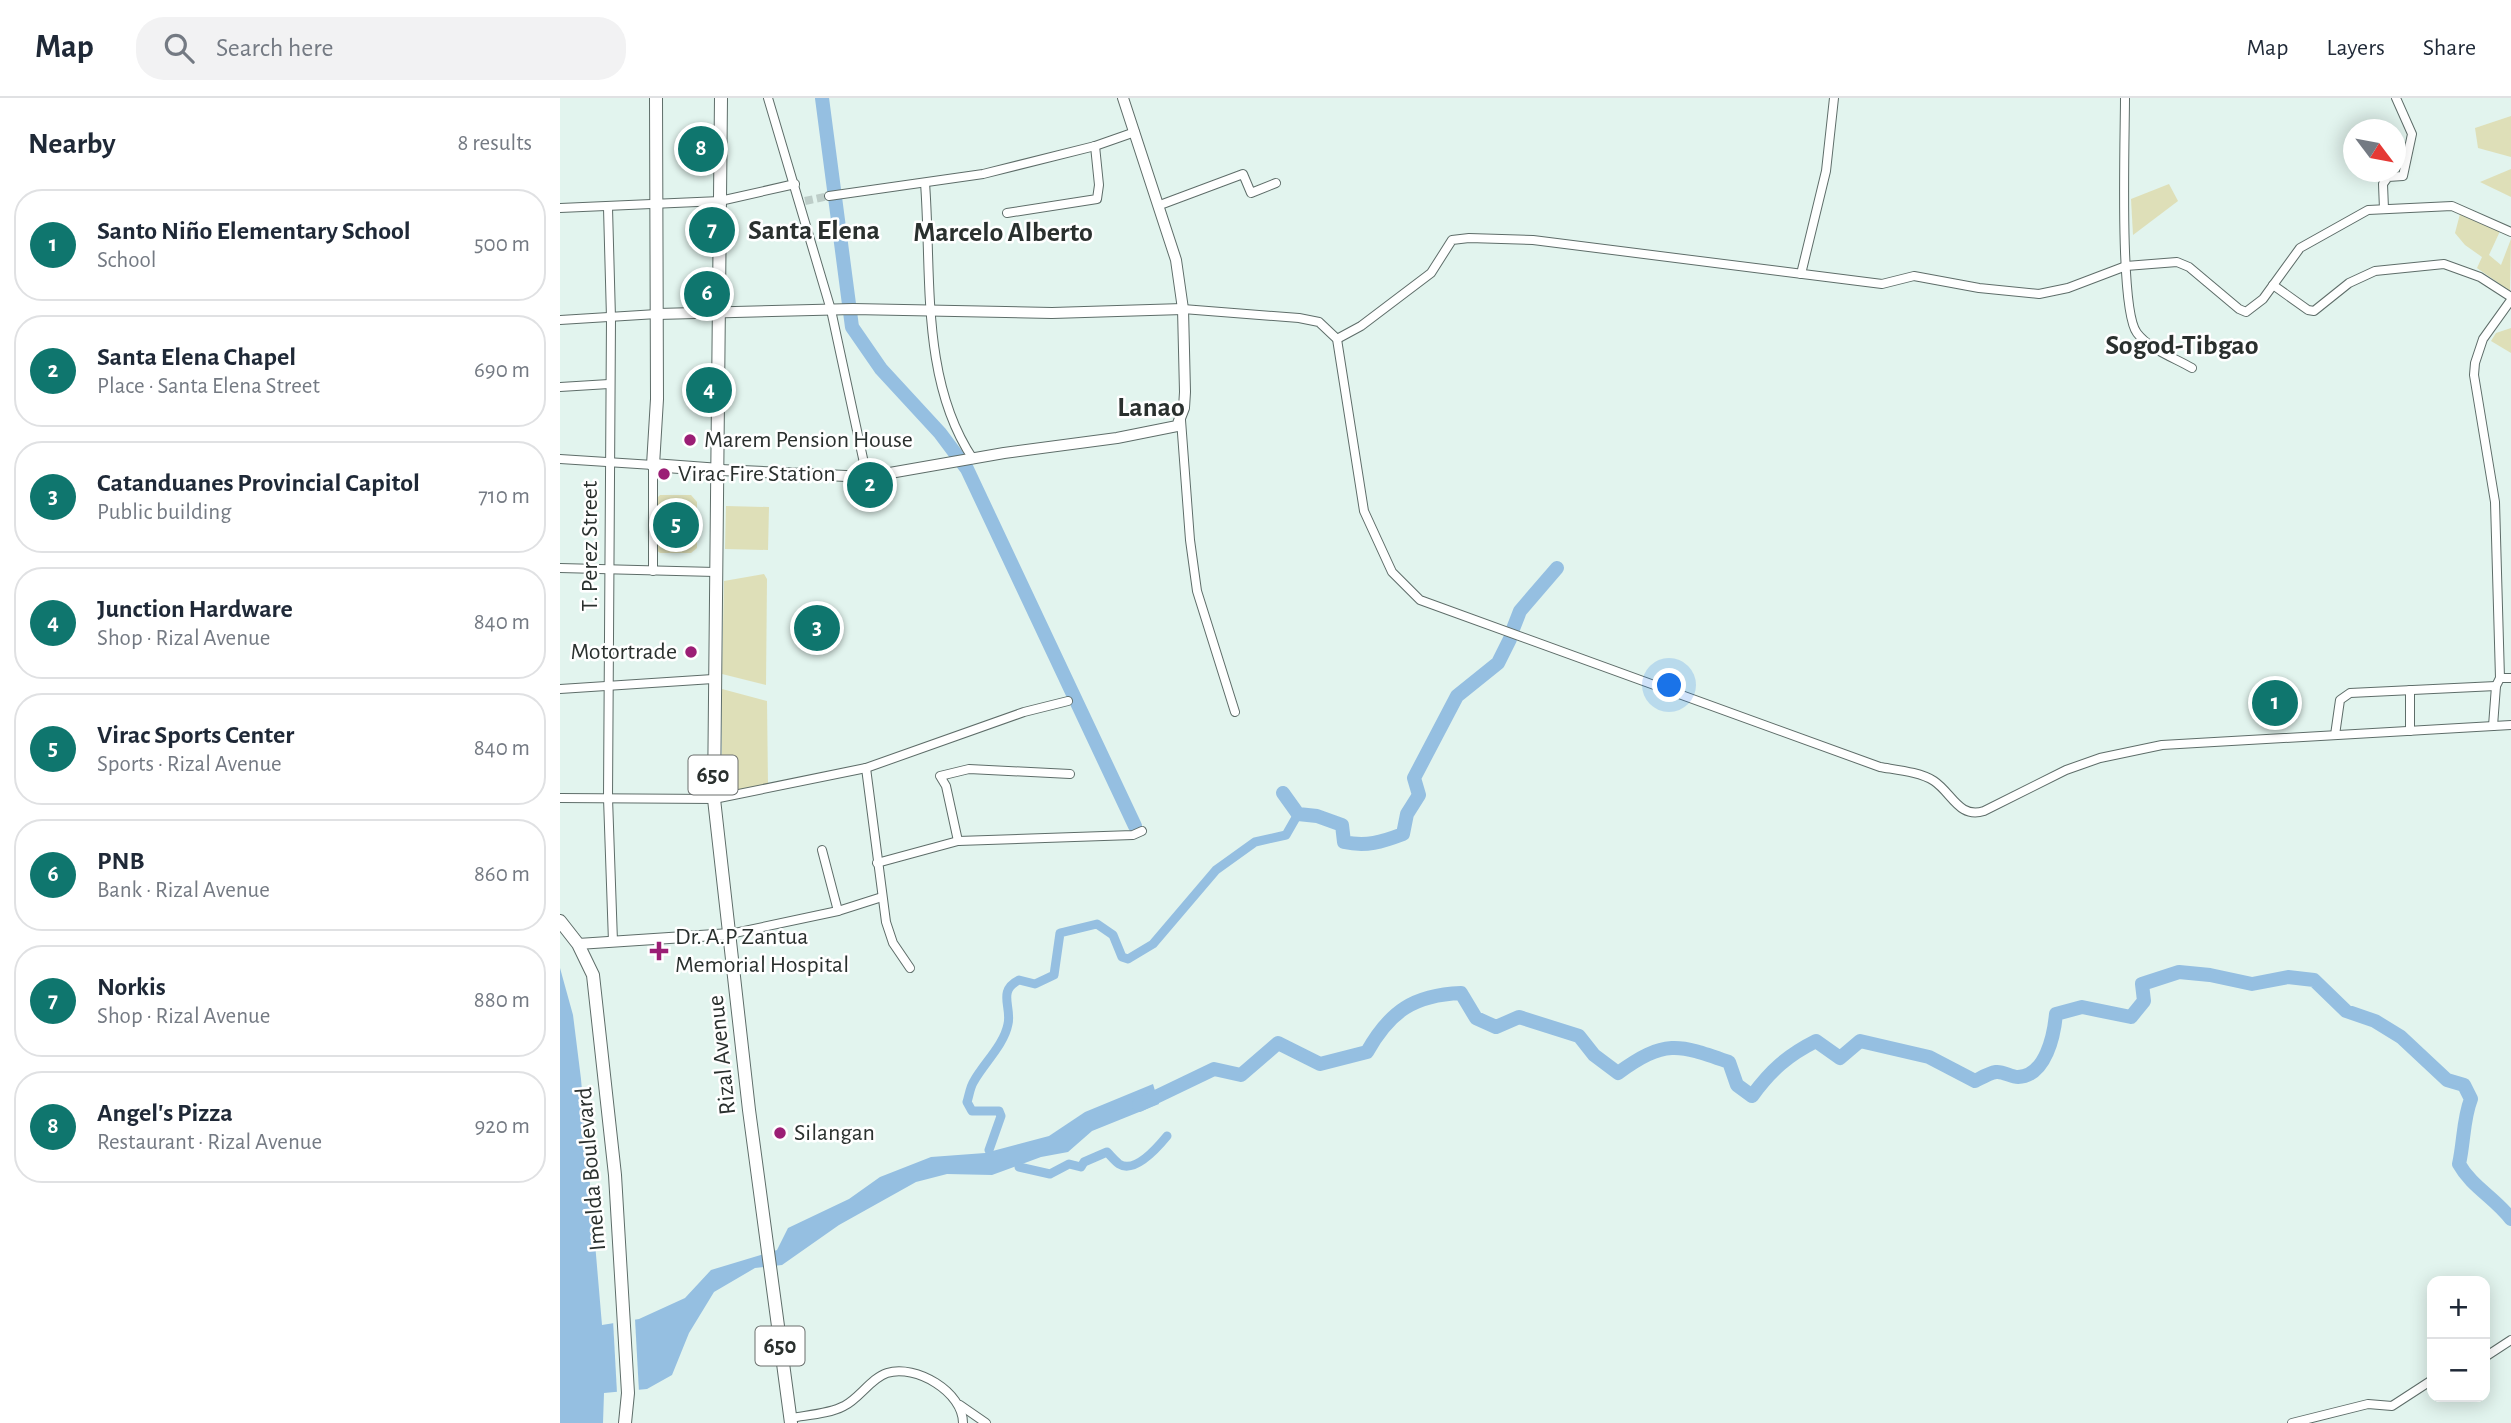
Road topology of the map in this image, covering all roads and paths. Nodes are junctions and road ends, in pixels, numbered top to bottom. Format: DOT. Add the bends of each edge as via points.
graph roads {
  1 [pos="656,98"];
  2 [pos="721,98"];
  3 [pos="768,98"];
  4 [pos="1123,98"];
  5 [pos="1834,98"];
  6 [pos="2125,98"];
  7 [pos="2396,98"];
  8 [pos="1135,132"];
  9 [pos="1095,146"];
  10 [pos="925,183"];
  11 [pos="1276,183"];
  12 [pos="795,184"];
  13 [pos="833,195"];
  14 [pos="720,201"];
  15 [pos="655,205"];
  16 [pos="1160,205"];
  17 [pos="560,208"];
  18 [pos="608,208"];
  19 [pos="2384,209"];
  20 [pos="1007,213"];
  21 [pos="2511,232"];
  22 [pos="2126,266"];
  23 [pos="1801,274"];
  24 [pos="2273,285"];
  25 [pos="2511,298"];
  26 [pos="932,309"];
  27 [pos="1183,309"];
  28 [pos="831,310"];
  29 [pos="720,313"];
  30 [pos="657,314"];
  31 [pos="611,318"];
  32 [pos="560,320"];
  33 [pos="1337,339"];
  34 [pos="2192,368"];
  35 [pos="610,384"];
  36 [pos="560,387"];
  37 [pos="1177,423"];
  38 [pos="560,459"];
  39 [pos="609,461"];
  40 [pos="966,461"];
  41 [pos="653,465"];
  42 [pos="720,470"];
  43 [pos="867,477"];
  44 [pos="560,568"];
  45 [pos="608,569"];
  46 [pos="653,571"];
  47 [pos="715,572"];
  48 [pos="2511,678"];
  49 [pos="713,679"];
  50 [pos="2498,682"];
  51 [pos="609,684"];
  52 [pos="560,689"];
  53 [pos="2410,690"];
  54 [pos="1068,701"];
  55 [pos="1235,712"];
  56 [pos="2511,725"];
  57 [pos="2493,726"];
  58 [pos="2410,731"];
  59 [pos="2335,735"];
  60 [pos="866,768"];
  61 [pos="1070,774"];
  62 [pos="560,798"];
  63 [pos="607,798"];
  64 [pos="714,799"];
  65 [pos="1142,831"];
  66 [pos="958,841"];
  67 [pos="822,850"];
  68 [pos="877,863"];
  69 [pos="882,897"];
  70 [pos="838,911"];
  71 [pos="560,921"];
  72 [pos="730,934"];
  73 [pos="613,942"];
  74 [pos="578,944"];
  75 [pos="910,968"];
  76 [pos="2511,1340"];
  77 [pos="2490,1354"];
  78 [pos="2427,1383"];
  79 [pos="960,1405"];
  80 [pos="791,1420"];
  81 [pos="625,1423"];
  82 [pos="963,1423"];
  83 [pos="986,1423"];
  84 [pos="2292,1423"];
  1 -- 15 [label="main road"];
  2 -- 14 [label="main road, Rizal Avenue / 650"];
  3 -- 12 [label="street"];
  4 -- 8 [label="street"];
  5 -- 23 [label="street" via="1826,172"];
  6 -- 22 [label="street"];
  7 -- 19 [label="street" via="2412,134 2403,176 2388,177 2384,184"];
  8 -- 9 [label="street"];
  8 -- 16 [label="street"];
  9 -- 10 [label="street" via="983,174"];
  9 -- 20 [label="street" via="1098,198"];
  10 -- 13 [label="street"];
  10 -- 26 [label="street"];
  11 -- 16 [label="street" via="1251,193 1243,174"];
  12 -- 14 [label="street"];
  12 -- 28 [label="street"];
  14 -- 15 [label="street"];
  14 -- 29 [label="main road, Rizal Avenue / 650"];
  15 -- 18 [label="street"];
  15 -- 30 [label="main road"];
  16 -- 27 [label="street"];
  17 -- 18 [label="street"];
  18 -- 31 [label="street, T. Perez Street"];
  19 -- 21 [label="street" via="2452,206"];
  19 -- 24 [label="street" via="2368,210 2314,238 2287,262"];
  22 -- 23 [label="street" via="2039,294 1914,276 1882,284"];
  22 -- 24 [label="street" via="2177,262 2246,312"];
  22 -- 34 [label="street" via="2130,312 2137,333"];
  23 -- 33 [label="street" via="1533,240 1452,240 1431,273"];
  24 -- 25 [label="street" via="2314,312 2361,276 2444,264 2480,277"];
  25 -- 50 [label="street" via="2483,339 2474,375 2495,502"];
  26 -- 27 [label="street" via="1052,313"];
  26 -- 28 [label="street"];
  26 -- 40 [label="street" via="939,372"];
  27 -- 33 [label="street" via="1299,318 1319,322"];
  27 -- 37 [label="street" via="1185,392"];
  28 -- 29 [label="street"];
  28 -- 43 [label="street"];
  29 -- 30 [label="street"];
  29 -- 42 [label="main road, Rizal Avenue / 650"];
  30 -- 31 [label="street"];
  30 -- 41 [label="main road"];
  31 -- 32 [label="street"];
  31 -- 35 [label="street, T. Perez Street"];
  33 -- 59 [label="street" via="1364,511 1392,572 1420,600 1880,766 1934,781 1965,811 1976,814 2066,770 2128,751 2211,741"];
  35 -- 36 [label="street"];
  35 -- 39 [label="street, T. Perez Street"];
  37 -- 40 [label="street" via="1129,436"];
  37 -- 55 [label="street" via="1198,592"];
  38 -- 39 [label="street"];
  39 -- 41 [label="street"];
  39 -- 45 [label="street, T. Perez Street"];
  40 -- 43 [label="street"];
  41 -- 42 [label="main road"];
  41 -- 46 [label="street"];
  42 -- 43 [label="street"];
  42 -- 47 [label="main road, Rizal Avenue / 650"];
  44 -- 45 [label="street"];
  45 -- 46 [label="street"];
  45 -- 51 [label="street, T. Perez Street"];
  46 -- 47 [label="street"];
  47 -- 49 [label="main road, Rizal Avenue / 650"];
  48 -- 50 [label="street"];
  49 -- 51 [label="street"];
  49 -- 64 [label="main road, Rizal Avenue / 650"];
  50 -- 53 [label="street"];
  50 -- 57 [label="street"];
  51 -- 52 [label="street"];
  51 -- 63 [label="street, T. Perez Street"];
  53 -- 58 [label="street"];
  53 -- 59 [label="street" via="2346,695 2339,704"];
  54 -- 60 [label="street"];
  56 -- 57 [label="street"];
  57 -- 58 [label="street"];
  58 -- 59 [label="street"];
  60 -- 64 [label="street"];
  60 -- 68 [label="street"];
  61 -- 66 [label="street" via="969,769 940,776"];
  62 -- 63 [label="street"];
  63 -- 64 [label="street"];
  63 -- 73 [label="street, T. Perez Street"];
  64 -- 72 [label="main road, Rizal Avenue / 650"];
  65 -- 66 [label="street" via="1133,835"];
  66 -- 68 [label="street"];
  67 -- 70 [label="street"];
  68 -- 69 [label="street"];
  69 -- 70 [label="street"];
  69 -- 75 [label="street" via="889,933"];
  70 -- 72 [label="street"];
  71 -- 74 [label="main road, Imelda Boulevard"];
  72 -- 73 [label="street"];
  72 -- 80 [label="main road, Rizal Avenue / 650"];
  73 -- 74 [label="street"];
  74 -- 81 [label="main road, Imelda Boulevard" via="593,975 615,1175 628,1393"];
  76 -- 77 [label="street"];
  78 -- 84 [label="street" via="2392,1406 2368,1404"];
  79 -- 80 [label="street" via="954,1395 918,1373 886,1373 844,1407"];
  79 -- 82 [label="street"];
  79 -- 83 [label="street"];
}
